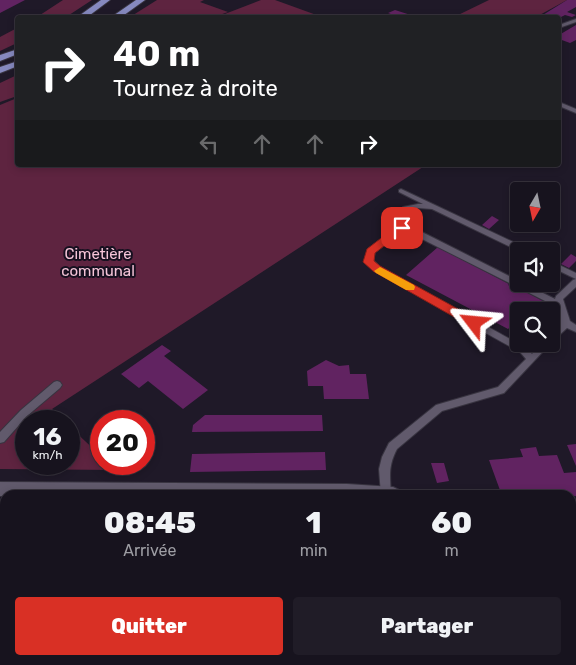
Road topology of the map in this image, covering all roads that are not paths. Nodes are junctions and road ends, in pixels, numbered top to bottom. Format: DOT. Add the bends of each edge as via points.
graph roads {
  1 [pos="106,0"];
  2 [pos="127,0"];
  3 [pos="141,0"];
  4 [pos="84,15"];
  5 [pos="108,15"];
  6 [pos="118,15"];
  7 [pos="576,20"];
  8 [pos="561,26"];
  9 [pos="15,51"];
  10 [pos="0,58"];
  11 [pos="15,63"];
  12 [pos="0,70"];
  13 [pos="561,105"];
  14 [pos="576,110"];
  15 [pos="401,191"];
  16 [pos="437,208"];
  17 [pos="402,228"];
  18 [pos="510,244"];
  19 [pos="560,268"];
  20 [pos="576,276"];
  21 [pos="576,282"];
  22 [pos="554,302"];
  23 [pos="559,302"];
  24 [pos="560,305"];
  25 [pos="566,323"];
  26 [pos="560,329"];
  27 [pos="576,329"];
  28 [pos="538,352"];
  29 [pos="531,359"];
  30 [pos="57,385"];
  31 [pos="0,439"];
  32 [pos="0,490"];
  33 [pos="347,490"];
  34 [pos="387,490"];
  1 -- 4 [label="main road"];
  2 -- 5 [label="main road"];
  3 -- 6 [label="main road"];
  7 -- 8 [label="lane"];
  9 -- 10 [label="main road"];
  11 -- 12 [label="main road"];
  13 -- 14 [label="lane"];
  15 -- 16 [label="lane"];
  16 -- 17 [label="lane" via="406,208"];
  16 -- 18 [label="lane"];
  17 -- 22 [label="lane"];
  17 -- 29 [label="lane" via="371,251 368,262 523,350"];
  19 -- 20 [label="lane"];
  21 -- 23 [label="lane" via="558,298"];
  24 -- 25 [label="lane"];
  25 -- 26 [label="lane"];
  25 -- 27 [label="lane"];
  28 -- 29 [label="lane"];
  29 -- 34 [label="lane" via="501,390 439,408 393,446 384,469"];
  30 -- 31 [label="lane"];
  32 -- 33 [label="street"];
}
